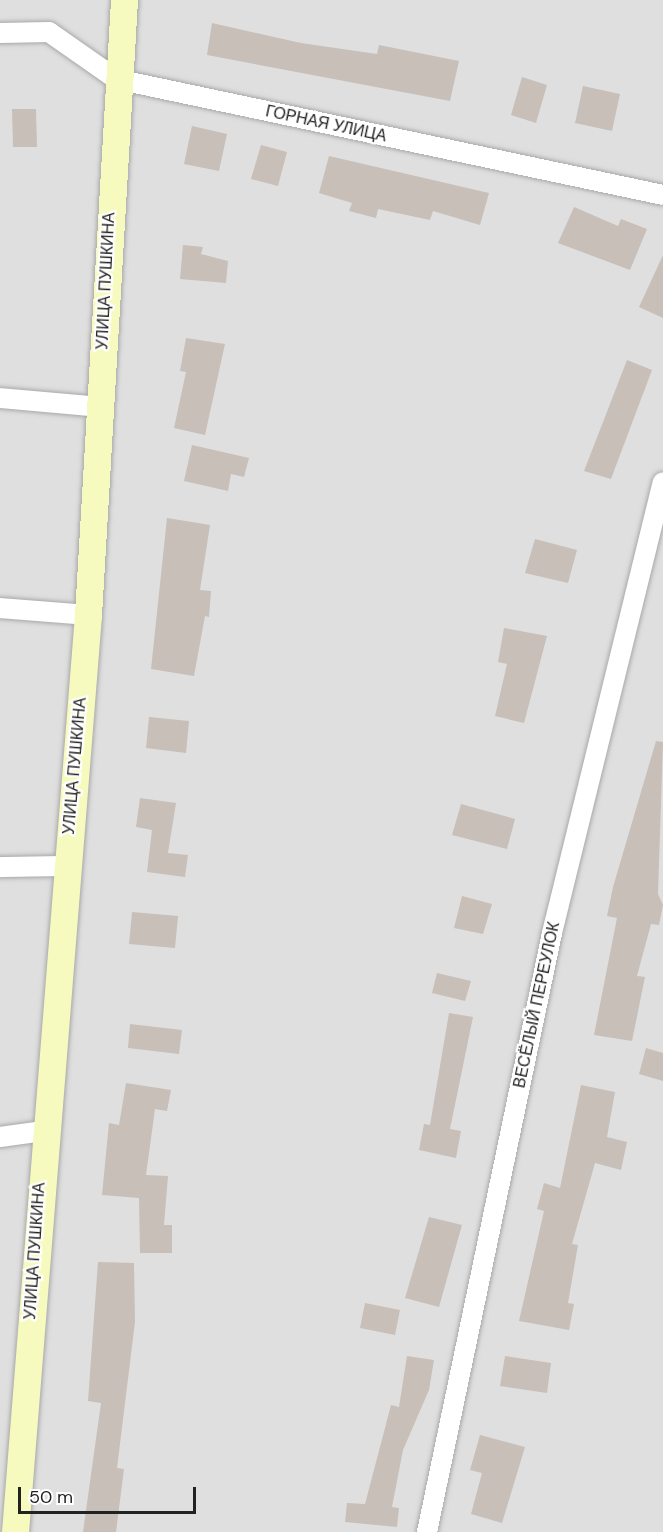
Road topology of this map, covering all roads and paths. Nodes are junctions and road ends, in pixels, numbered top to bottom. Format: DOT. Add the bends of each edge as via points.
graph roads {
  1 [pos="124,0"];
  2 [pos="0,33"];
  3 [pos="117,79"];
  4 [pos="663,195"];
  5 [pos="0,398"];
  6 [pos="100,407"];
  7 [pos="663,482"];
  8 [pos="0,608"];
  9 [pos="88,615"];
  10 [pos="67,866"];
  11 [pos="0,867"];
  12 [pos="44,1131"];
  13 [pos="0,1137"];
  14 [pos="15,1532"];
  15 [pos="427,1532"];
  1 -- 3 [label="main road, УЛИЦА ПУШКИНА"];
  2 -- 3 [label="street, ГОРНАЯ УЛИЦА" via="49,32"];
  3 -- 4 [label="street, ГОРНАЯ УЛИЦА"];
  3 -- 6 [label="main road, УЛИЦА ПУШКИНА"];
  5 -- 6 [label="street"];
  6 -- 9 [label="main road, УЛИЦА ПУШКИНА"];
  7 -- 15 [label="street, ВЕСЁЛЫЙ ПЕРЕУЛОК" via="552,933"];
  8 -- 9 [label="street"];
  9 -- 10 [label="main road, УЛИЦА ПУШКИНА"];
  10 -- 11 [label="street"];
  10 -- 12 [label="main road, УЛИЦА ПУШКИНА"];
  12 -- 13 [label="street"];
  12 -- 14 [label="main road, УЛИЦА ПУШКИНА"];
}
